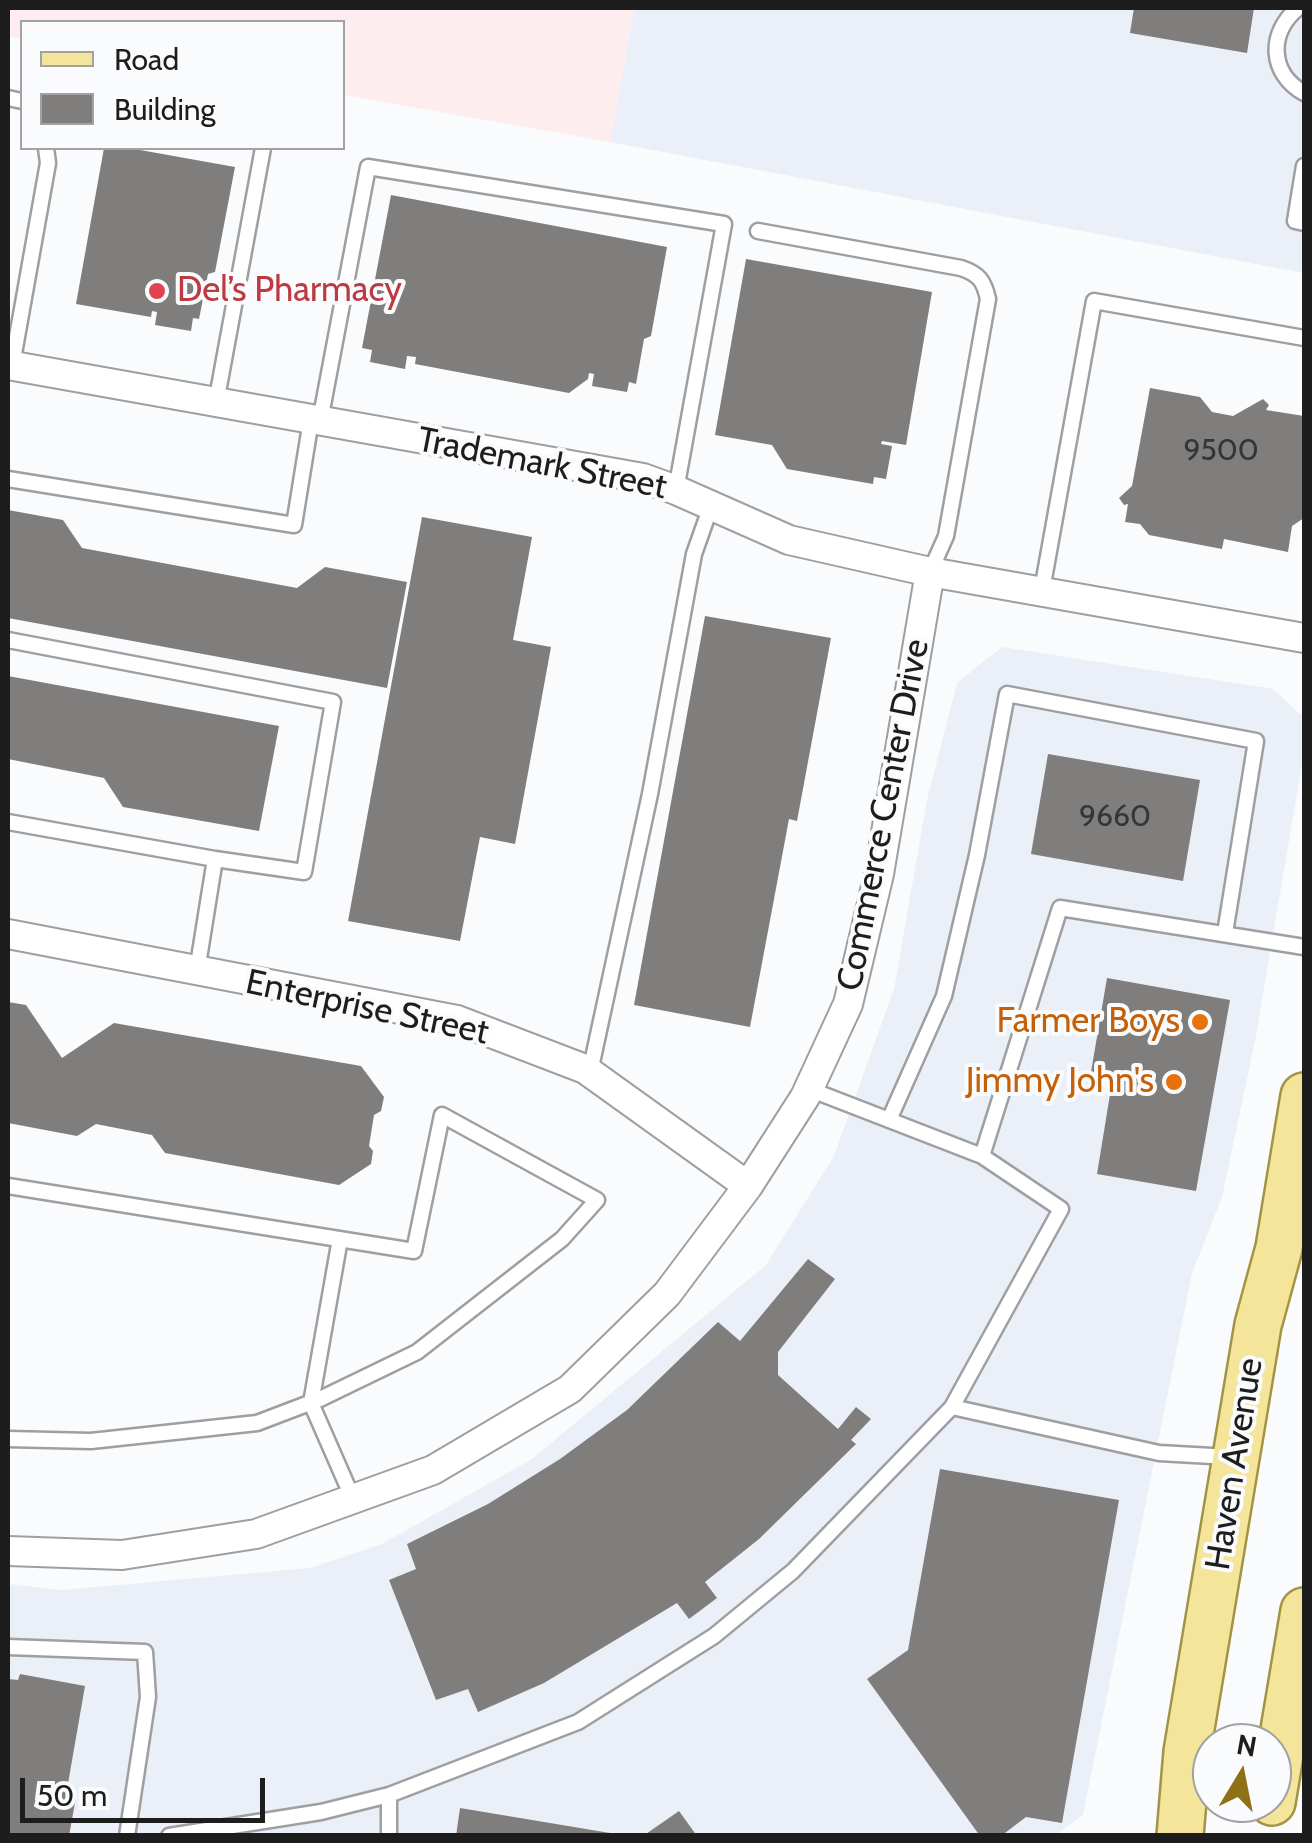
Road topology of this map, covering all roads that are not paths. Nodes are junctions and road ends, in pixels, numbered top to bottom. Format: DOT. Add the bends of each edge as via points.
graph roads {
  1 [pos="1298,8"];
  2 [pos="1304,93"];
  3 [pos="46,150"];
  4 [pos="263,150"];
  5 [pos="1304,166"];
  6 [pos="1304,224"];
  7 [pos="758,231"];
  8 [pos="1304,338"];
  9 [pos="10,365"];
  10 [pos="216,403"];
  11 [pos="316,420"];
  12 [pos="8,479"];
  13 [pos="676,490"];
  14 [pos="712,506"];
  15 [pos="930,572"];
  16 [pos="1042,590"];
  17 [pos="1304,638"];
  18 [pos="8,640"];
  19 [pos="8,822"];
  20 [pos="215,859"];
  21 [pos="1225,933"];
  22 [pos="8,934"];
  23 [pos="1304,947"];
  24 [pos="197,972"];
  25 [pos="590,1072"];
  26 [pos="809,1089"];
  27 [pos="1304,1096"];
  28 [pos="889,1120"];
  29 [pos="982,1156"];
  30 [pos="8,1186"];
  31 [pos="748,1186"];
  32 [pos="340,1239"];
  33 [pos="311,1403"];
  34 [pos="952,1407"];
  35 [pos="8,1439"];
  36 [pos="1236,1457"];
  37 [pos="353,1499"];
  38 [pos="8,1551"];
  39 [pos="1304,1611"];
  40 [pos="8,1647"];
  41 [pos="1285,1723"];
  42 [pos="389,1795"];
  43 [pos="128,1836"];
  44 [pos="168,1836"];
  45 [pos="389,1836"];
  46 [pos="1180,1836"];
  1 -- 2 [label="lane" via="1278,32 1276,49 1278,66"];
  3 -- 9 [label="lane"];
  4 -- 10 [label="lane"];
  5 -- 6 [label="lane" via="1294,222"];
  7 -- 15 [label="lane" via="961,268 984,282 988,299 946,536"];
  8 -- 16 [label="lane" via="1094,301"];
  9 -- 10 [label="street, Trademark Street"];
  10 -- 11 [label="street, Trademark Street"];
  11 -- 12 [label="lane" via="294,526"];
  11 -- 13 [label="street, Trademark Street" via="642,478"];
  11 -- 13 [label="lane" via="368,167 724,224"];
  13 -- 14 [label="street, Trademark Street"];
  14 -- 15 [label="street, Trademark Street" via="789,540"];
  14 -- 25 [label="lane" via="694,554"];
  15 -- 16 [label="street, Trademark Street"];
  15 -- 26 [label="street, Commerce Center Drive" via="880,874 848,1004"];
  16 -- 17 [label="street, Trademark Street"];
  18 -- 20 [label="lane" via="332,702 304,872"];
  19 -- 20 [label="lane"];
  20 -- 24 [label="lane"];
  21 -- 23 [label="lane"];
  21 -- 28 [label="lane" via="1256,741 1008,694 944,996"];
  21 -- 29 [label="lane" via="1060,908"];
  22 -- 24 [label="street, Enterprise Street"];
  24 -- 25 [label="street, Enterprise Street" via="457,1020"];
  25 -- 31 [label="street, Enterprise Street"];
  26 -- 28 [label="lane"];
  26 -- 31 [label="street, Commerce Center Drive"];
  27 -- 36 [label="main road, Haven Avenue"];
  28 -- 29 [label="lane"];
  29 -- 34 [label="lane" via="1060,1208"];
  30 -- 32 [label="lane"];
  31 -- 37 [label="street, Commerce Center Drive" via="666,1294 570,1389 433,1470"];
  32 -- 33 [label="lane"];
  32 -- 33 [label="lane" via="414,1252 442,1116 597,1200 562,1238 417,1352"];
  33 -- 35 [label="lane" via="258,1423 91,1441"];
  33 -- 37 [label="lane"];
  34 -- 36 [label="lane" via="1160,1453"];
  34 -- 42 [label="lane" via="793,1571 714,1636 578,1722"];
  36 -- 46 [label="main road, Haven Avenue" via="1187,1752"];
  37 -- 38 [label="street, Commerce Center Drive" via="256,1534 122,1555"];
  39 -- 41 [label="main road"];
  40 -- 43 [label="lane" via="145,1652 148,1698"];
  42 -- 44 [label="lane"];
  42 -- 45 [label="lane"];
}
